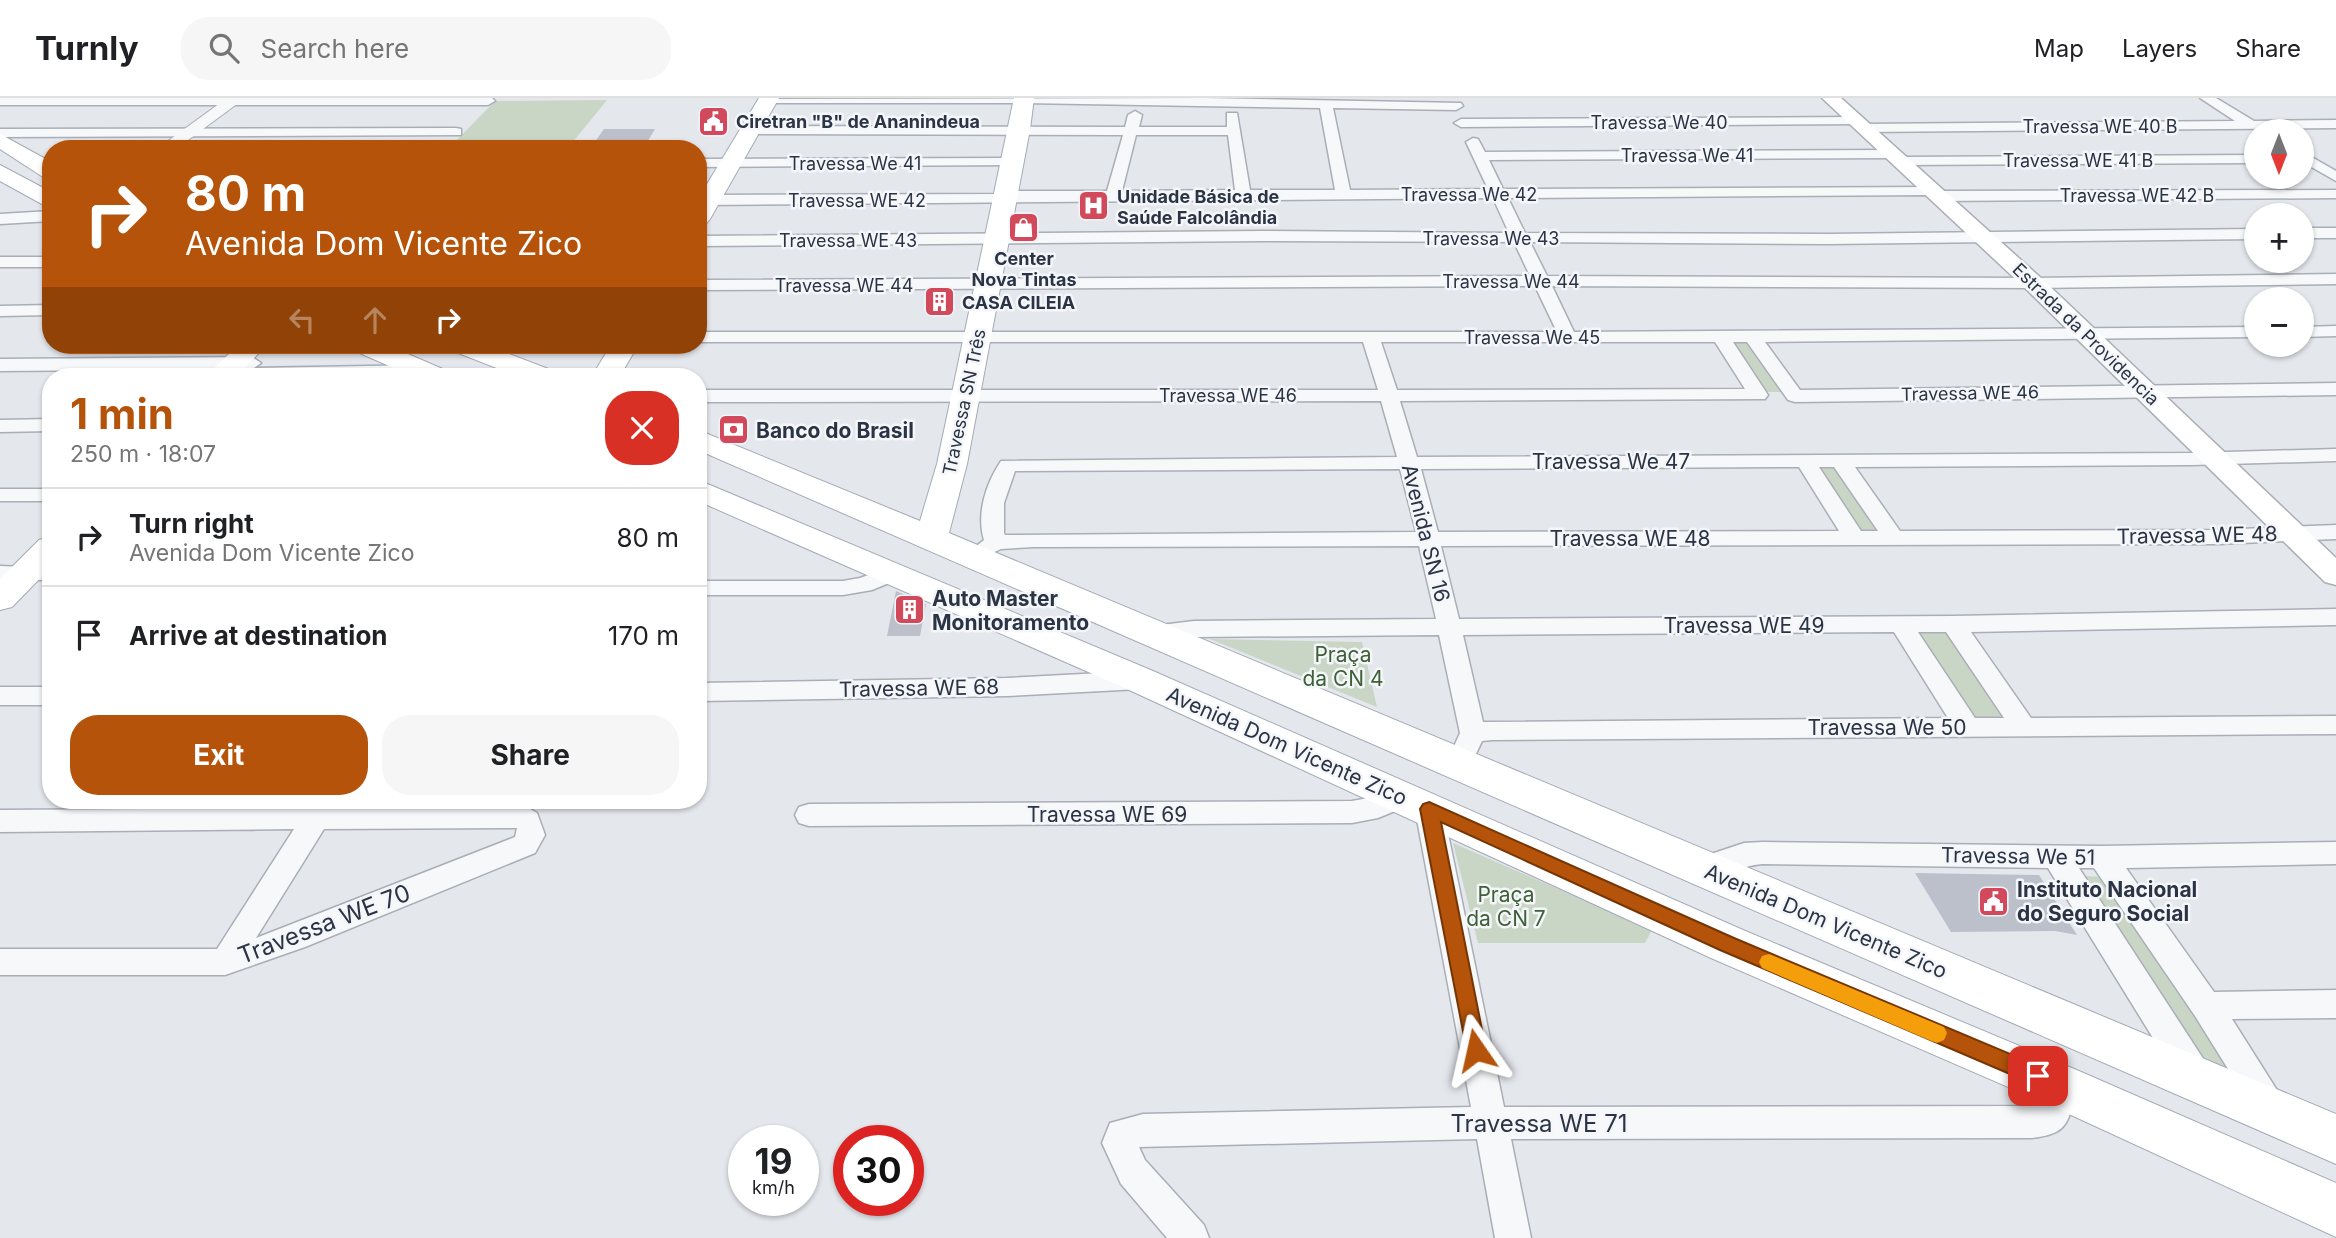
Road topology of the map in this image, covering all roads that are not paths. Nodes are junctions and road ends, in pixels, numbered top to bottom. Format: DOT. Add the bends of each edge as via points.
graph roads {
  1 [pos="768,98"];
  2 [pos="1024,98"];
  3 [pos="1831,98"];
  4 [pos="2207,98"];
  5 [pos="235,99"];
  6 [pos="489,99"];
  7 [pos="1230,100"];
  8 [pos="0,101"];
  9 [pos="1135,101"];
  10 [pos="1382,102"];
  11 [pos="1454,102"];
  12 [pos="1326,104"];
  13 [pos="2244,120"];
  14 [pos="1461,122"];
  15 [pos="464,124"];
  16 [pos="1860,124"];
  17 [pos="2336,124"];
  18 [pos="2314,125"];
  19 [pos="2244,128"];
  20 [pos="1020,129"];
  21 [pos="751,130"];
  22 [pos="1132,130"];
  23 [pos="1233,131"];
  24 [pos="188,132"];
  25 [pos="0,133"];
  26 [pos="0,140"];
  27 [pos="177,140"];
  28 [pos="448,140"];
  29 [pos="1481,156"];
  30 [pos="1896,157"];
  31 [pos="2314,158"];
  32 [pos="2244,159"];
  33 [pos="2336,159"];
  34 [pos="1012,162"];
  35 [pos="707,163"];
  36 [pos="731,163"];
  37 [pos="2314,164"];
  38 [pos="42,166"];
  39 [pos="4,177"];
  40 [pos="2336,177"];
  41 [pos="1935,193"];
  42 [pos="1343,194"];
  43 [pos="1496,194"];
  44 [pos="2336,194"];
  45 [pos="1243,195"];
  46 [pos="1113,196"];
  47 [pos="42,197"];
  48 [pos="1004,198"];
  49 [pos="707,199"];
  50 [pos="707,206"];
  51 [pos="42,217"];
  52 [pos="0,219"];
  53 [pos="2314,233"];
  54 [pos="2336,233"];
  55 [pos="2244,234"];
  56 [pos="1983,237"];
  57 [pos="1518,238"];
  58 [pos="998,240"];
  59 [pos="707,241"];
  60 [pos="0,262"];
  61 [pos="42,262"];
  62 [pos="2336,279"];
  63 [pos="1542,281"];
  64 [pos="2033,283"];
  65 [pos="990,284"];
  66 [pos="707,285"];
  67 [pos="42,310"];
  68 [pos="0,311"];
  69 [pos="2314,331"];
  70 [pos="2336,331"];
  71 [pos="2244,332"];
  72 [pos="2087,335"];
  73 [pos="1370,337"];
  74 [pos="1567,337"];
  75 [pos="1721,337"];
  76 [pos="1752,337"];
  77 [pos="707,338"];
  78 [pos="977,338"];
  79 [pos="385,354"];
  80 [pos="492,354"];
  81 [pos="242,364"];
  82 [pos="0,365"];
  83 [pos="317,368"];
  84 [pos="417,368"];
  85 [pos="523,368"];
  86 [pos="2336,389"];
  87 [pos="2145,390"];
  88 [pos="1390,395"];
  89 [pos="707,396"];
  90 [pos="966,397"];
  91 [pos="42,425"];
  92 [pos="0,426"];
  93 [pos="707,443"];
  94 [pos="2336,455"];
  95 [pos="2214,458"];
  96 [pos="1804,459"];
  97 [pos="1840,460"];
  98 [pos="1408,463"];
  99 [pos="0,495"];
  100 [pos="42,495"];
  101 [pos="714,503"];
  102 [pos="2336,532"];
  103 [pos="2293,533"];
  104 [pos="1892,536"];
  105 [pos="1854,537"];
  106 [pos="931,540"];
  107 [pos="1428,540"];
  108 [pos="984,550"];
  109 [pos="897,570"];
  110 [pos="2336,575"];
  111 [pos="707,588"];
  112 [pos="2336,617"];
  113 [pos="1953,624"];
  114 [pos="1901,625"];
  115 [pos="1449,626"];
  116 [pos="1152,634"];
  117 [pos="1140,680"];
  118 [pos="707,692"];
  119 [pos="0,696"];
  120 [pos="42,696"];
  121 [pos="2336,725"];
  122 [pos="2023,726"];
  123 [pos="1967,727"];
  124 [pos="1466,749"];
  125 [pos="1416,803"];
  126 [pos="322,810"];
  127 [pos="809,816"];
  128 [pos="0,821"];
  129 [pos="2336,852"];
  130 [pos="2056,856"];
  131 [pos="2102,857"];
  132 [pos="1703,868"];
  133 [pos="0,962"];
  134 [pos="225,962"];
  135 [pos="2336,1004"];
  136 [pos="2206,1006"];
  137 [pos="2198,1080"];
  138 [pos="2062,1087"];
  139 [pos="2274,1112"];
  140 [pos="1490,1123"];
  141 [pos="2336,1139"];
  142 [pos="2336,1210"];
  143 [pos="1191,1238"];
  144 [pos="1513,1238"];
  1 -- 2 [label="street"];
  1 -- 21 [label="main road"];
  2 -- 9 [label="street"];
  2 -- 20 [label="main road, Travessa SN Três"];
  3 -- 16 [label="main road, Estrada da Providencia"];
  4 -- 13 [label="street"];
  5 -- 6 [label="street"];
  5 -- 8 [label="street"];
  5 -- 24 [label="street"];
  6 -- 15 [label="street"];
  7 -- 9 [label="street"];
  7 -- 12 [label="street"];
  7 -- 23 [label="street"];
  9 -- 22 [label="street"];
  10 -- 11 [label="street"];
  10 -- 12 [label="street"];
  11 -- 14 [label="street"];
  12 -- 42 [label="street"];
  14 -- 16 [label="street, Travessa We 40"];
  14 -- 29 [label="street"];
  15 -- 24 [label="street"];
  15 -- 28 [label="street"];
  16 -- 19 [label="street, Travessa WE 40 B"];
  16 -- 30 [label="main road, Estrada da Providencia"];
  17 -- 18 [label="street, Travessa WE 40 B"];
  20 -- 21 [label="street"];
  20 -- 22 [label="street"];
  20 -- 34 [label="main road, Travessa SN Três"];
  21 -- 36 [label="main road"];
  22 -- 23 [label="street"];
  22 -- 46 [label="street"];
  23 -- 45 [label="street"];
  24 -- 25 [label="street"];
  24 -- 27 [label="street"];
  26 -- 38 [label="main road"];
  29 -- 30 [label="street, Travessa We 41"];
  29 -- 43 [label="street"];
  30 -- 32 [label="street, Travessa WE 41 B"];
  30 -- 41 [label="main road, Estrada da Providencia"];
  31 -- 33 [label="street"];
  34 -- 36 [label="street, Travessa We 41"];
  34 -- 48 [label="main road, Travessa SN Três"];
  35 -- 36 [label="street, Travessa We 41"];
  36 -- 49 [label="main road"];
  37 -- 40 [label="street"];
  39 -- 47 [label="main road"];
  41 -- 43 [label="street, Travessa We 42"];
  41 -- 44 [label="street, Travessa WE 42 B"];
  41 -- 56 [label="main road, Estrada da Providencia"];
  42 -- 43 [label="street, Travessa We 42"];
  42 -- 45 [label="street, Travessa We 42"];
  43 -- 57 [label="street"];
  45 -- 46 [label="street, Travessa We 42"];
  46 -- 48 [label="street, Travessa We 42"];
  48 -- 50 [label="street, Travessa WE 42"];
  48 -- 58 [label="main road, Travessa SN Três"];
  51 -- 52 [label="street"];
  53 -- 54 [label="street"];
  55 -- 56 [label="street, Travessa We 43"];
  56 -- 57 [label="street, Travessa We 43"];
  56 -- 64 [label="main road, Estrada da Providencia"];
  57 -- 58 [label="street, Travessa We 43"];
  57 -- 63 [label="street"];
  58 -- 59 [label="street, Travessa WE 43"];
  58 -- 65 [label="main road, Travessa SN Três"];
  60 -- 61 [label="street"];
  62 -- 64 [label="street, Travessa We 44"];
  63 -- 64 [label="street, Travessa We 44"];
  63 -- 65 [label="street, Travessa We 44"];
  63 -- 74 [label="street"];
  64 -- 72 [label="main road, Estrada da Providencia"];
  65 -- 66 [label="street, Travessa WE 44"];
  65 -- 78 [label="main road, Travessa SN Três"];
  67 -- 68 [label="street"];
  69 -- 70 [label="street"];
  71 -- 72 [label="street, Travessa We 45"];
  72 -- 76 [label="street, Travessa We 45"];
  72 -- 87 [label="main road, Estrada da Providencia"];
  73 -- 74 [label="street, Travessa We 45"];
  73 -- 78 [label="street, Travessa We 45"];
  73 -- 88 [label="street, Avenida SN 16"];
  74 -- 75 [label="street, Travessa We 45"];
  75 -- 76 [label="street, Travessa We 45"];
  75 -- 88 [label="street, Travessa WE 46" via="1758,395"];
  76 -- 87 [label="street, Travessa WE 46" via="1795,396"];
  77 -- 78 [label="street"];
  78 -- 90 [label="main road, Travessa SN Três"];
  79 -- 84 [label="main road"];
  80 -- 85 [label="main road"];
  81 -- 82 [label="street"];
  81 -- 83 [label="street"];
  86 -- 87 [label="street, Travessa WE 46"];
  87 -- 95 [label="main road, Estrada da Providencia"];
  88 -- 90 [label="street, Travessa WE 46"];
  88 -- 98 [label="street, Avenida SN 16"];
  89 -- 90 [label="street, Travessa WE 46"];
  90 -- 106 [label="main road, Travessa SN Três"];
  91 -- 92 [label="street"];
  93 -- 106 [label="main road, Avenida Dom Vicente Zico"];
  94 -- 95 [label="street, Travessa We 47"];
  95 -- 97 [label="street, Travessa We 47"];
  95 -- 103 [label="main road, Estrada da Providencia"];
  96 -- 97 [label="street, Travessa We 47"];
  96 -- 98 [label="street, Travessa We 47"];
  96 -- 105 [label="street"];
  97 -- 104 [label="street"];
  98 -- 107 [label="street, Avenida SN 16"];
  98 -- 108 [label="street, Travessa We 47" via="1008,465 992,506"];
  99 -- 100 [label="street"];
  101 -- 109 [label="main road, Avenida Dom Vicente Zico"];
  102 -- 103 [label="street, Travessa WE 48"];
  103 -- 104 [label="street, Travessa WE 48"];
  103 -- 110 [label="main road, Estrada da Providencia"];
  104 -- 105 [label="street, Travessa WE 48"];
  105 -- 107 [label="street, Travessa WE 48"];
  106 -- 108 [label="main road, Avenida Dom Vicente Zico"];
  106 -- 109 [label="main road"];
  107 -- 108 [label="street, Travessa WE 48" via="1034,540"];
  107 -- 115 [label="street, Avenida SN 16"];
  108 -- 116 [label="main road, Avenida Dom Vicente Zico"];
  109 -- 111 [label="street" via="864,585 843,588"];
  109 -- 117 [label="main road, Avenida Dom Vicente Zico"];
  112 -- 113 [label="street, Travessa WE 49"];
  113 -- 114 [label="street, Travessa WE 49"];
  113 -- 122 [label="street"];
  114 -- 115 [label="street, Travessa WE 49"];
  114 -- 123 [label="street"];
  115 -- 116 [label="street, Travessa WE 49" via="1194,629"];
  115 -- 124 [label="street, Avenida SN 16"];
  116 -- 124 [label="main road, Avenida Dom Vicente Zico"];
  117 -- 118 [label="street, Travessa WE 68"];
  117 -- 125 [label="main road, Avenida Dom Vicente Zico"];
  119 -- 120 [label="street"];
  121 -- 122 [label="street, Travessa We 50"];
  122 -- 123 [label="street, Travessa We 50"];
  123 -- 124 [label="street, Travessa We 50"];
  124 -- 132 [label="main road, Avenida Dom Vicente Zico"];
  125 -- 127 [label="street, Travessa WE 69" via="1352,811"];
  125 -- 138 [label="main road, Avenida Dom Vicente Zico" via="1727,944"];
  125 -- 140 [label="street"];
  126 -- 128 [label="street"];
  126 -- 134 [label="street"];
  126 -- 134 [label="street, Travessa WE 70" via="525,817 532,829 525,845"];
  129 -- 131 [label="street, Travessa We 51"];
  130 -- 131 [label="street, Travessa We 51"];
  130 -- 132 [label="street, Travessa We 51" via="1753,853"];
  130 -- 137 [label="street"];
  131 -- 136 [label="street"];
  132 -- 137 [label="main road, Avenida Dom Vicente Zico"];
  133 -- 134 [label="street, Travessa WE 70"];
  135 -- 136 [label="street"];
  136 -- 139 [label="street"];
  137 -- 139 [label="main road, Avenida Dom Vicente Zico"];
  138 -- 140 [label="street, Travessa WE 71" via="2049,1120 2031,1122"];
  138 -- 142 [label="main road, Avenida Dom Vicente Zico"];
  139 -- 141 [label="main road, Avenida Dom Vicente Zico"];
  140 -- 143 [label="street, Travessa WE 71" via="1143,1130 1122,1135 1119,1143 1133,1172"];
  140 -- 144 [label="street"];
}
